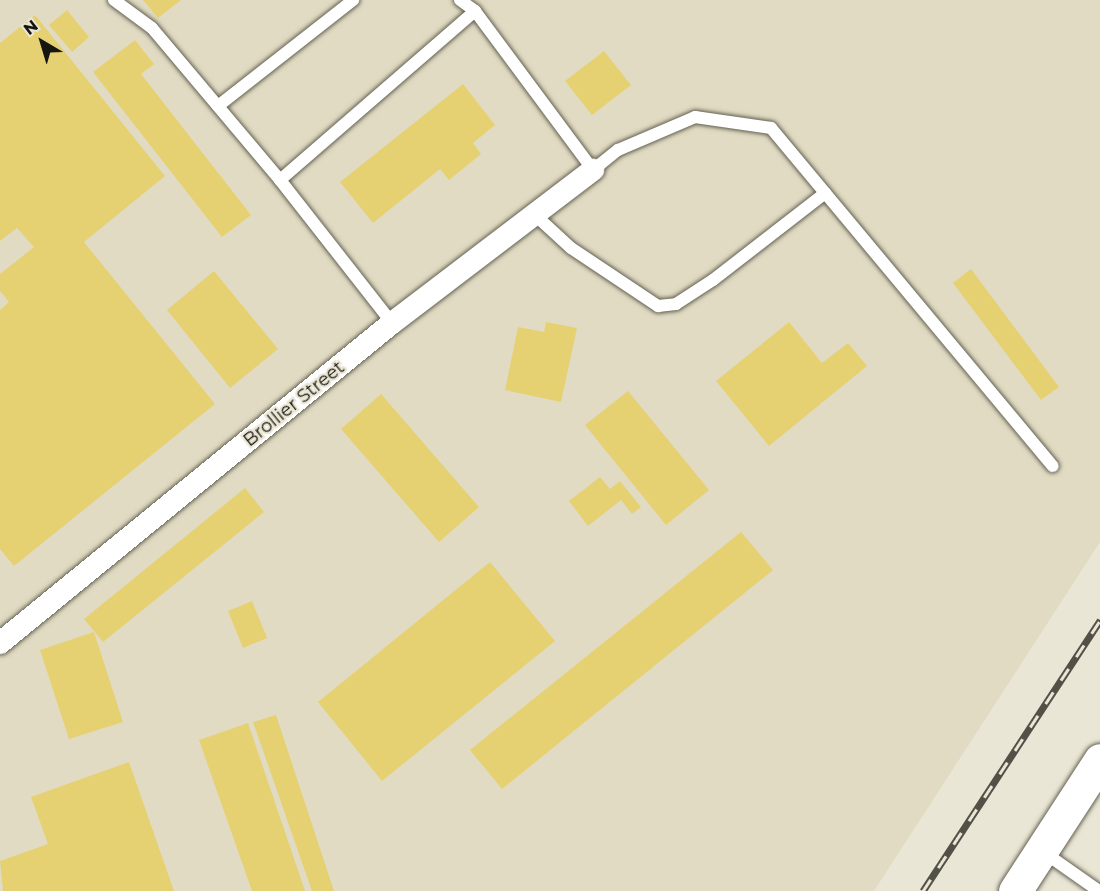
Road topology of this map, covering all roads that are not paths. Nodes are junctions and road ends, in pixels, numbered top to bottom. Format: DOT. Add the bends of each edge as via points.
graph roads {
  1 [pos="114,0"];
  2 [pos="353,0"];
  3 [pos="460,0"];
  4 [pos="475,11"];
  5 [pos="218,106"];
  6 [pos="593,170"];
  7 [pos="280,180"];
  8 [pos="825,193"];
  9 [pos="534,214"];
  10 [pos="392,323"];
  11 [pos="1053,466"];
  12 [pos="0,643"];
  13 [pos="1100,760"];
  14 [pos="1041,850"];
  15 [pos="1015,891"];
  16 [pos="1099,891"];
  1 -- 5 [label="lane" via="152,28"];
  2 -- 5 [label="lane"];
  3 -- 4 [label="lane"];
  4 -- 6 [label="lane"];
  4 -- 7 [label="lane"];
  5 -- 7 [label="lane"];
  6 -- 8 [label="lane" via="618,150 695,117 771,128"];
  6 -- 9 [label="street, Brollier Street"];
  7 -- 10 [label="lane"];
  8 -- 9 [label="lane" via="713,280 676,304 657,306 571,248"];
  8 -- 11 [label="lane"];
  9 -- 10 [label="street, Brollier Street"];
  10 -- 12 [label="street, Brollier Street"];
  13 -- 14 [label="main road"];
  14 -- 15 [label="main road"];
  14 -- 16 [label="lane"];
}
